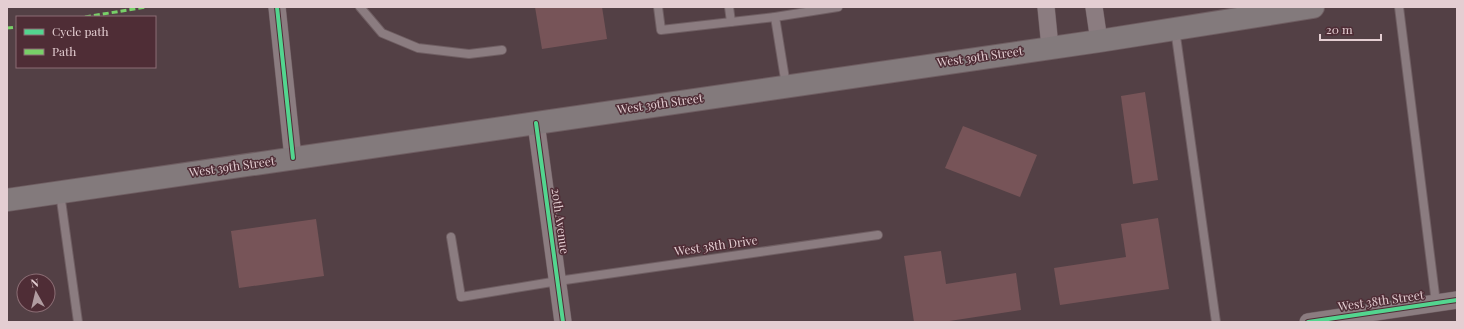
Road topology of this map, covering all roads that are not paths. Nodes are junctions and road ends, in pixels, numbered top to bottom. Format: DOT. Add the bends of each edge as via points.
graph roads {
  1 [pos="277,7"];
  2 [pos="360,7"];
  3 [pos="658,7"];
  4 [pos="729,7"];
  5 [pos="834,7"];
  6 [pos="1046,7"];
  7 [pos="1094,7"];
  8 [pos="1313,7"];
  9 [pos="1398,7"];
  10 [pos="775,17"];
  11 [pos="731,22"];
  12 [pos="1175,28"];
  13 [pos="1099,41"];
  14 [pos="1050,47"];
  15 [pos="502,50"];
  16 [pos="786,86"];
  17 [pos="536,123"];
  18 [pos="293,158"];
  19 [pos="60,192"];
  20 [pos="7,200"];
  21 [pos="878,235"];
  22 [pos="451,237"];
  23 [pos="558,281"];
  24 [pos="1457,300"];
  25 [pos="1436,303"];
  26 [pos="78,322"];
  27 [pos="563,322"];
  28 [pos="1216,322"];
  29 [pos="1308,322"];
  1 -- 18 [label="street"];
  2 -- 15 [label="lane" via="382,33 418,48 469,54"];
  3 -- 11 [label="lane" via="661,30"];
  4 -- 11 [label="lane"];
  5 -- 10 [label="lane"];
  6 -- 14 [label="street"];
  7 -- 13 [label="street"];
  8 -- 12 [label="main road, West 39th Street"];
  9 -- 25 [label="lane"];
  10 -- 11 [label="lane"];
  10 -- 16 [label="lane"];
  12 -- 13 [label="main road, West 39th Street"];
  12 -- 28 [label="lane"];
  13 -- 14 [label="main road, West 39th Street"];
  14 -- 16 [label="main road, West 39th Street"];
  16 -- 17 [label="main road, West 39th Street"];
  17 -- 18 [label="main road, West 39th Street"];
  17 -- 23 [label="street, 20th Avenue"];
  18 -- 19 [label="main road, West 39th Street"];
  19 -- 20 [label="main road, West 39th Street"];
  19 -- 26 [label="lane"];
  21 -- 23 [label="lane, West 38th Drive"];
  22 -- 23 [label="lane, West 38th Drive" via="461,297"];
  23 -- 27 [label="street, 20th Avenue"];
  24 -- 25 [label="street, West 38th Street"];
  25 -- 29 [label="street, West 38th Street"];
}
